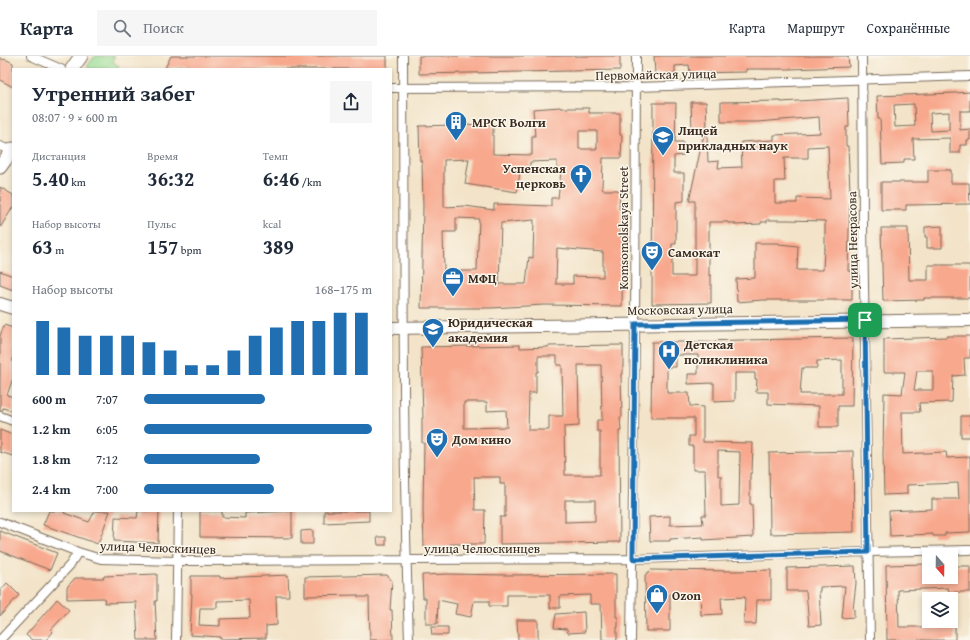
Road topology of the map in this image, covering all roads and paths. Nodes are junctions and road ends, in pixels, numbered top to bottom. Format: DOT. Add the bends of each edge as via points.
graph roads {
  1 [pos="31,56"];
  2 [pos="81,56"];
  3 [pos="403,56"];
  4 [pos="636,56"];
  5 [pos="862,56"];
  6 [pos="59,68"];
  7 [pos="73,68"];
  8 [pos="970,76"];
  9 [pos="863,79"];
  10 [pos="636,87"];
  11 [pos="392,88"];
  12 [pos="404,88"];
  13 [pos="9,150"];
  14 [pos="0,167"];
  15 [pos="0,304"];
  16 [pos="12,308"];
  17 [pos="865,320"];
  18 [pos="970,320"];
  19 [pos="635,324"];
  20 [pos="392,328"];
  21 [pos="404,328"];
  22 [pos="0,416"];
  23 [pos="12,421"];
  24 [pos="178,512"];
  25 [pos="0,522"];
  26 [pos="970,550"];
  27 [pos="78,552"];
  28 [pos="868,552"];
  29 [pos="633,559"];
  30 [pos="177,561"];
  31 [pos="406,561"];
  32 [pos="1,637"];
  33 [pos="176,640"];
  34 [pos="409,640"];
  35 [pos="631,640"];
  36 [pos="870,640"];
  1 -- 6 [label="street"];
  2 -- 7 [label="main road"];
  3 -- 12 [label="street"];
  4 -- 10 [label="street, Komsomolskaya Street"];
  5 -- 9 [label="street, улица Некрасова"];
  8 -- 9 [label="street, Первомайская улица"];
  9 -- 10 [label="street, Первомайская улица"];
  9 -- 17 [label="street, улица Некрасова"];
  10 -- 12 [label="street, Первомайская улица"];
  10 -- 19 [label="street, Komsomolskaya Street"];
  11 -- 12 [label="street, Первомайская улица"];
  12 -- 21 [label="street"];
  13 -- 14 [label="main road"];
  15 -- 16 [label="main road"];
  17 -- 18 [label="main road, Московская улица"];
  17 -- 19 [label="main road, Московская улица"];
  17 -- 28 [label="street, улица Некрасова"];
  19 -- 21 [label="main road, Московская улица"];
  19 -- 29 [label="street, Komsomolskaya Street"];
  20 -- 21 [label="main road, Московская улица"];
  21 -- 31 [label="street"];
  22 -- 23 [label="street"];
  24 -- 30 [label="street"];
  25 -- 27 [label="street, улица Челюскинцев"];
  26 -- 28 [label="street, улица Челюскинцев"];
  27 -- 30 [label="street, улица Челюскинцев" via="102,559"];
  27 -- 32 [label="street" via="70,565"];
  28 -- 29 [label="street, улица Челюскинцев"];
  28 -- 36 [label="street, улица Некрасова"];
  29 -- 31 [label="street, улица Челюскинцев"];
  29 -- 35 [label="street, Komsomolskaya Street"];
  30 -- 31 [label="street, улица Челюскинцев"];
  30 -- 33 [label="street"];
  31 -- 34 [label="street"];
}
